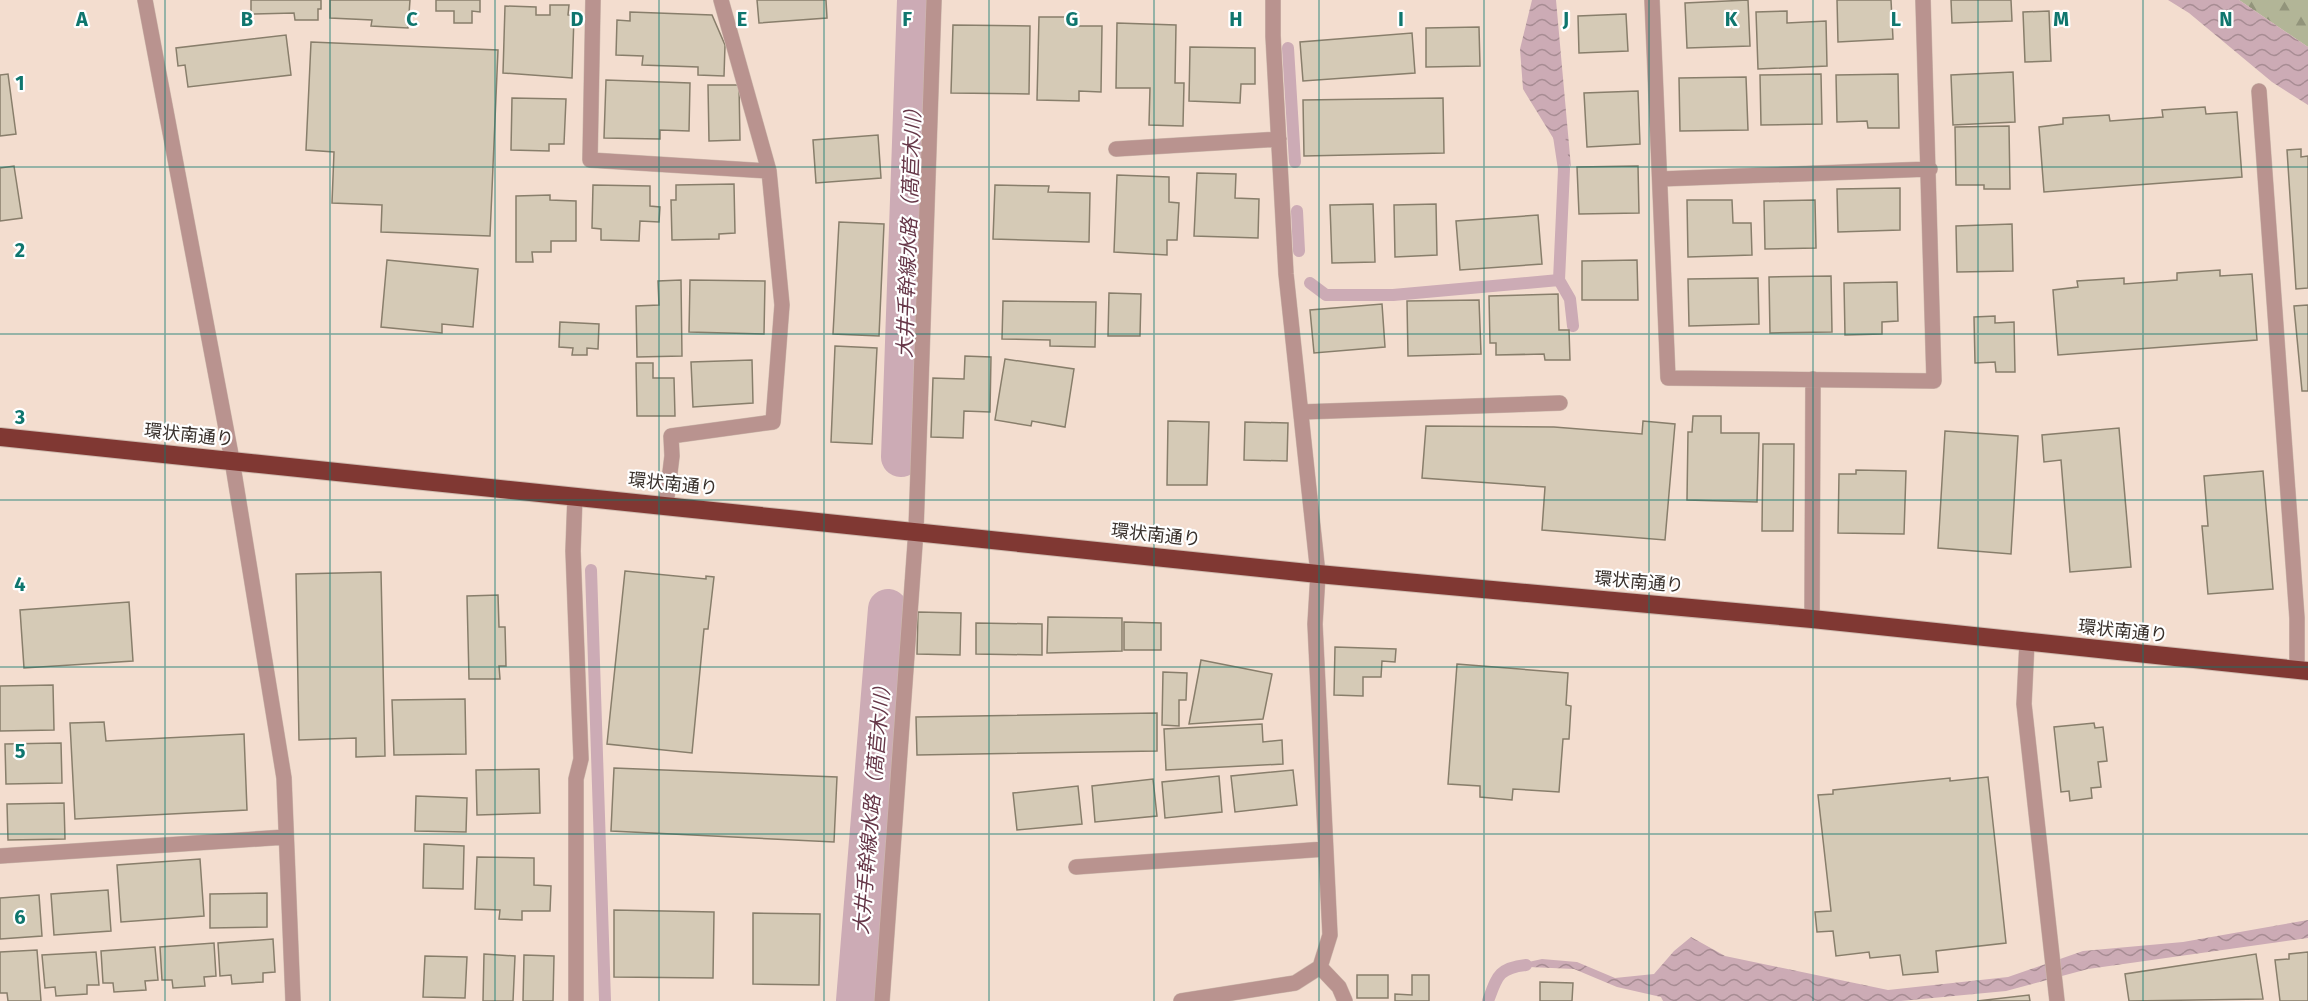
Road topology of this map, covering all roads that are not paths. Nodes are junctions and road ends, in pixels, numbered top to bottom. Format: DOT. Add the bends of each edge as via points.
graph roads {
  1 [pos="145,0"];
  2 [pos="593,0"];
  3 [pos="721,0"];
  4 [pos="934,0"];
  5 [pos="1273,0"];
  6 [pos="1652,0"];
  7 [pos="1923,0"];
  8 [pos="2259,91"];
  9 [pos="1278,139"];
  10 [pos="1116,149"];
  11 [pos="1930,169"];
  12 [pos="769,171"];
  13 [pos="1660,179"];
  14 [pos="1813,379"];
  15 [pos="1560,403"];
  16 [pos="1301,412"];
  17 [pos="0,437"];
  18 [pos="232,460"];
  19 [pos="575,496"];
  20 [pos="666,505"];
  21 [pos="916,530"];
  22 [pos="1318,574"];
  23 [pos="1812,619"];
  24 [pos="2027,642"];
  25 [pos="2302,671"];
  26 [pos="286,837"];
  27 [pos="1325,849"];
  28 [pos="0,856"];
  29 [pos="1076,867"];
  30 [pos="1320,967"];
  31 [pos="293,1001"];
  32 [pos="576,1001"];
  33 [pos="882,1001"];
  34 [pos="1181,1001"];
  35 [pos="1345,1001"];
  36 [pos="2057,1001"];
  1 -- 18 [label="street"];
  2 -- 12 [label="street" via="590,160"];
  3 -- 12 [label="street"];
  4 -- 21 [label="street"];
  5 -- 9 [label="street"];
  6 -- 13 [label="street"];
  7 -- 11 [label="street"];
  8 -- 25 [label="street"];
  9 -- 10 [label="street"];
  9 -- 16 [label="street" via="1286,274"];
  11 -- 13 [label="street"];
  11 -- 14 [label="street" via="1934,381"];
  12 -- 20 [label="street" via="782,305 773,422 671,436"];
  13 -- 14 [label="street" via="1668,378"];
  14 -- 23 [label="street"];
  15 -- 16 [label="street"];
  16 -- 22 [label="street"];
  17 -- 18 [label="highway, 環状南通り"];
  18 -- 19 [label="highway, 環状南通り"];
  18 -- 26 [label="street" via="284,778"];
  19 -- 20 [label="highway, 環状南通り"];
  19 -- 32 [label="street" via="573,551 581,759 576,779"];
  20 -- 21 [label="highway, 環状南通り"];
  21 -- 22 [label="highway, 環状南通り"];
  21 -- 33 [label="street"];
  22 -- 23 [label="highway, 環状南通り"];
  22 -- 27 [label="street" via="1315,624"];
  23 -- 24 [label="highway, 環状南通り"];
  24 -- 25 [label="highway, 環状南通り"];
  24 -- 36 [label="street" via="2024,704"];
  26 -- 28 [label="street"];
  26 -- 31 [label="street"];
  27 -- 29 [label="street"];
  27 -- 30 [label="street" via="1330,935"];
  30 -- 34 [label="street" via="1295,983"];
  30 -- 35 [label="street" via="1339,987"];
}
